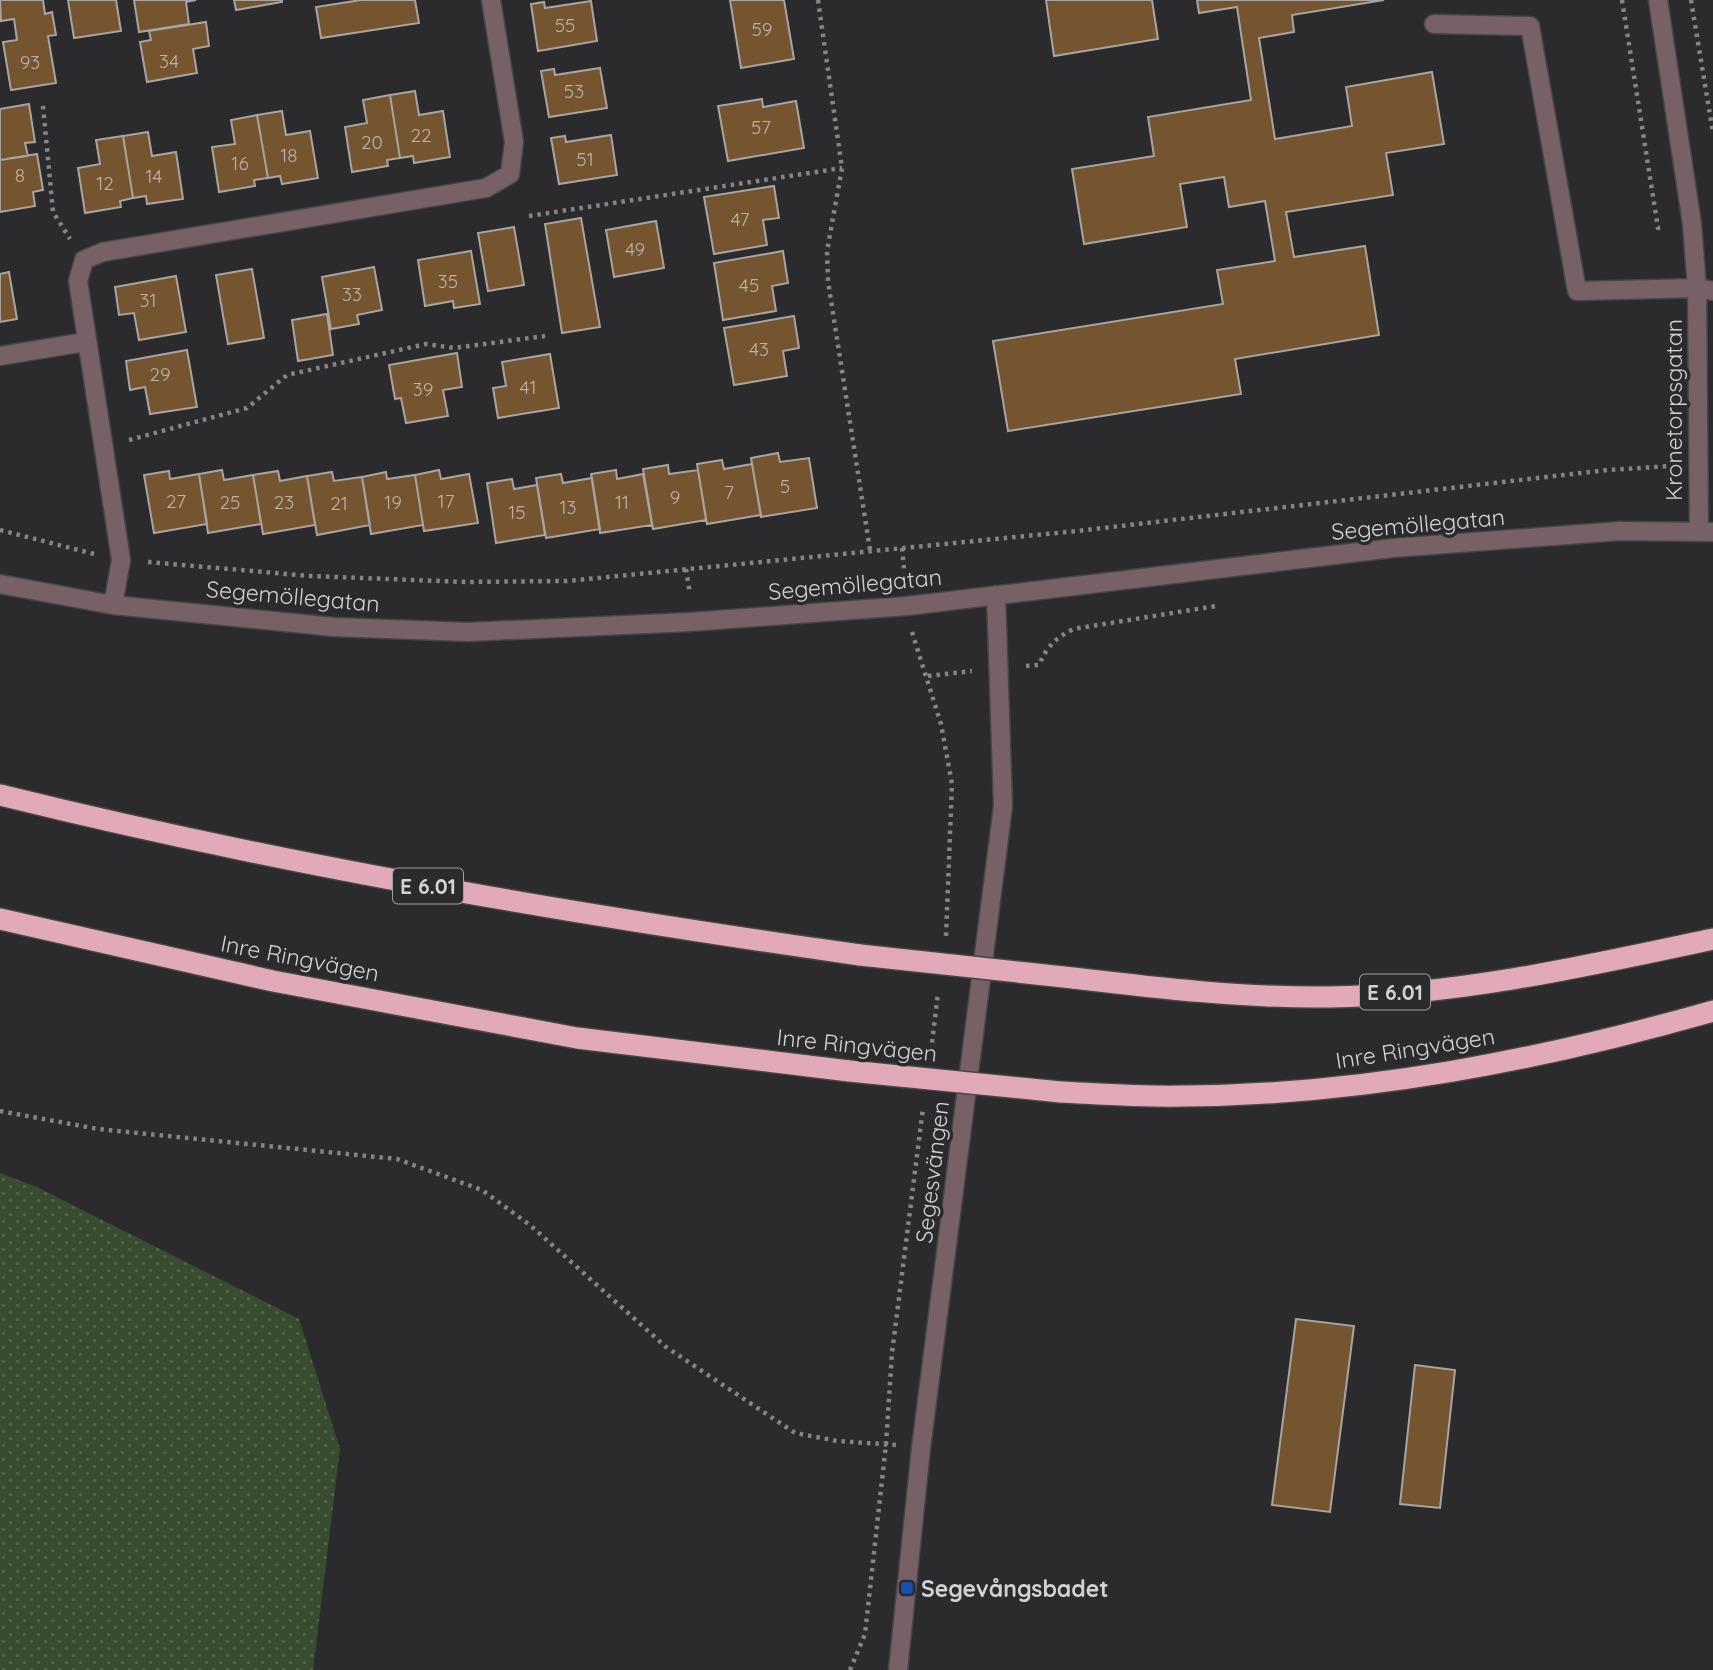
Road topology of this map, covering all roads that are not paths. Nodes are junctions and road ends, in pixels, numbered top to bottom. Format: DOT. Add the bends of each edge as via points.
graph roads {
  1 [pos="491,0"];
  2 [pos="1658,0"];
  3 [pos="1434,24"];
  4 [pos="1705,290"];
  5 [pos="85,342"];
  6 [pos="0,356"];
  7 [pos="1706,531"];
  8 [pos="0,584"];
  9 [pos="996,595"];
  10 [pos="113,605"];
  11 [pos="0,795"];
  12 [pos="0,919"];
  13 [pos="1713,939"];
  14 [pos="1713,1010"];
  15 [pos="898,1670"];
  1 -- 5 [label="street" via="514,142 510,174 486,188 103,252 84,260 78,281"];
  2 -- 4 [label="street, Kronetorpsgatan"];
  3 -- 4 [label="street" via="1530,26 1577,290"];
  4 -- 7 [label="street, Kronetorpsgatan" via="1698,464"];
  5 -- 6 [label="street"];
  5 -- 10 [label="street" via="121,560"];
  7 -- 9 [label="street, Segemöllegatan" via="1620,531 1393,548"];
  8 -- 10 [label="street, Segemöllegatan"];
  9 -- 10 [label="street, Segemöllegatan" via="702,621 468,632 334,627"];
  9 -- 15 [label="street, Segesvängen" via="1003,806 921,1448"];
  11 -- 13 [label="highway, E 6.01, bridge" via="341,870 626,922 860,955 1228,995 1330,997 1458,987"];
  12 -- 14 [label="highway, Inre Ringvägen, bridge" via="273,981 577,1038 1061,1092 1183,1097 1369,1084 1453,1073 1630,1034"];
}
